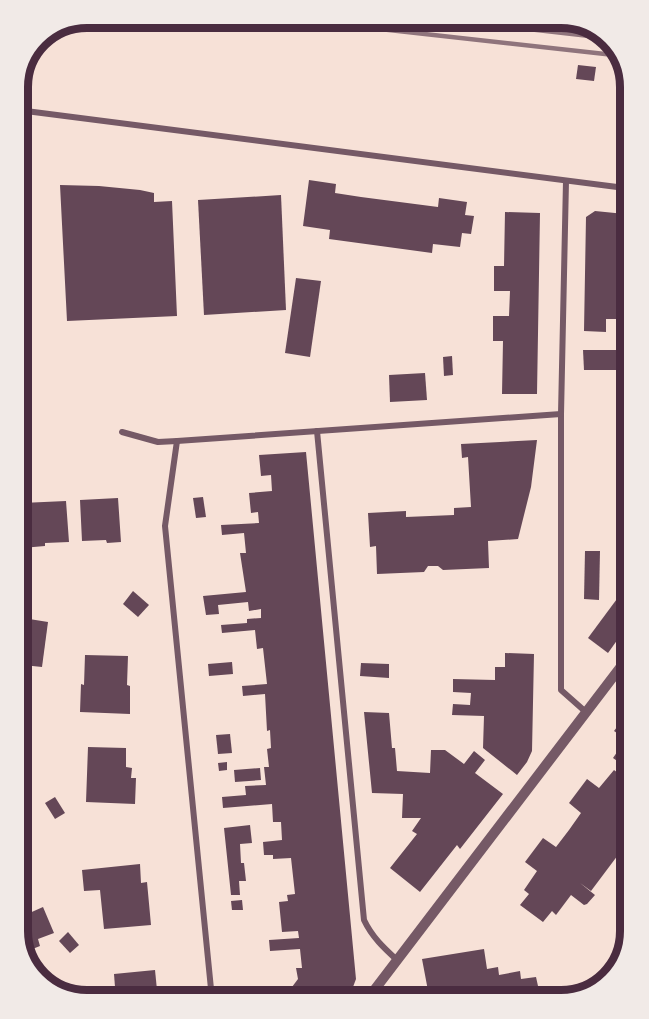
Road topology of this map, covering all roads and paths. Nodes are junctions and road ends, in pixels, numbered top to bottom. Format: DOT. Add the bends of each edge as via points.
graph roads {
  1 [pos="29,111"];
  2 [pos="566,181"];
  3 [pos="621,188"];
  4 [pos="561,414"];
  5 [pos="316,431"];
  6 [pos="122,432"];
  7 [pos="177,441"];
  8 [pos="621,666"];
  9 [pos="587,713"];
  10 [pos="397,960"];
  11 [pos="211,990"];
  12 [pos="374,990"];
  1 -- 2 [label="street"];
  2 -- 3 [label="street"];
  2 -- 4 [label="street"];
  4 -- 5 [label="street"];
  4 -- 9 [label="street" via="561,690"];
  5 -- 7 [label="street"];
  5 -- 10 [label="street" via="364,920 369,931"];
  6 -- 7 [label="street" via="158,442"];
  7 -- 11 [label="street" via="165,526"];
  8 -- 9 [label="street"];
  9 -- 10 [label="street"];
  10 -- 12 [label="street"];
}
